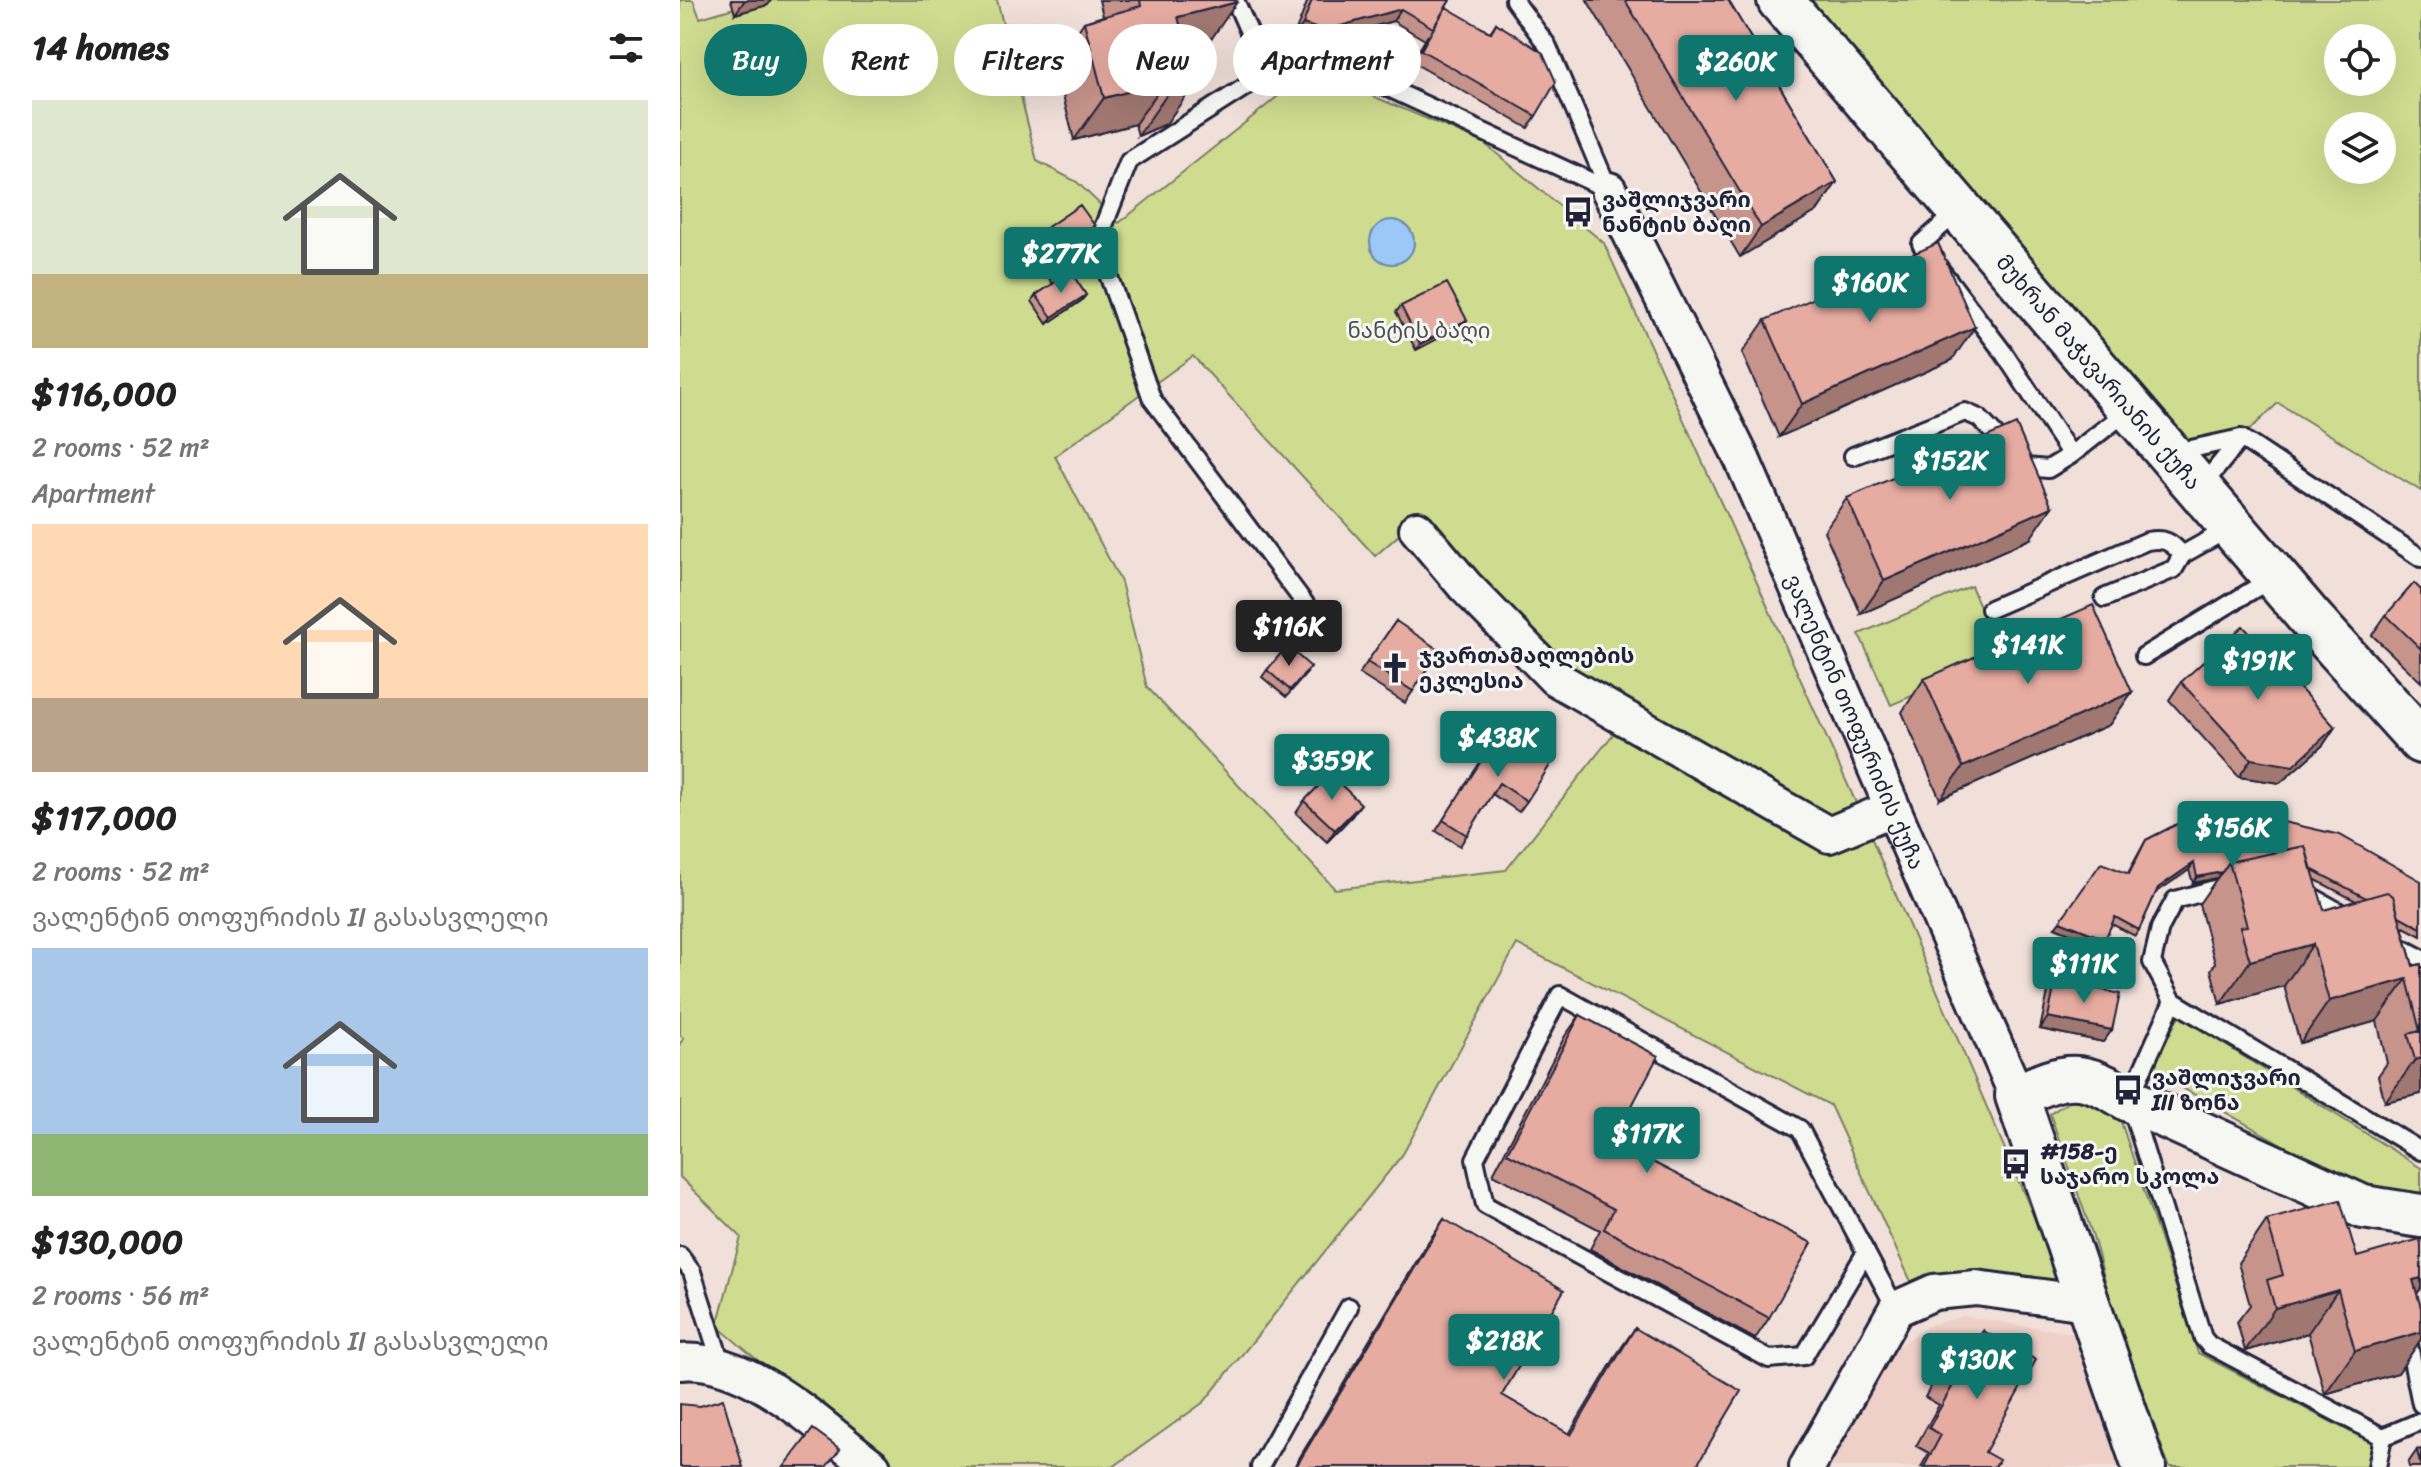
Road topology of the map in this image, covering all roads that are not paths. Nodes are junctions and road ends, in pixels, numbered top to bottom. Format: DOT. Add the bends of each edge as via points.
graph roads {
  1 [pos="1235,0"];
  2 [pos="1514,0"];
  3 [pos="1780,0"];
  4 [pos="1246,24"];
  5 [pos="1233,95"];
  6 [pos="1406,96"];
  7 [pos="1609,190"];
  8 [pos="1959,210"];
  9 [pos="2130,408"];
  10 [pos="2241,438"];
  11 [pos="2170,454"];
  12 [pos="2071,455"];
  13 [pos="1853,456"];
  14 [pos="2223,515"];
  15 [pos="1417,529"];
  16 [pos="2182,555"];
  17 [pos="2421,558"];
  18 [pos="2275,577"];
  19 [pos="2104,598"];
  20 [pos="1990,609"];
  21 [pos="1330,637"];
  22 [pos="2144,656"];
  23 [pos="2421,741"];
  24 [pos="1891,809"];
  25 [pos="2246,883"];
  26 [pos="2290,885"];
  27 [pos="2421,958"];
  28 [pos="2173,1001"];
  29 [pos="2017,1096"];
  30 [pos="2129,1100"];
  31 [pos="2421,1151"];
  32 [pos="2421,1216"];
  33 [pos="1866,1252"];
  34 [pos="680,1256"];
  35 [pos="2087,1303"];
  36 [pos="1349,1307"];
  37 [pos="1896,1309"];
  38 [pos="2406,1330"];
  39 [pos="680,1362"];
  40 [pos="723,1368"];
  41 [pos="2421,1404"];
  42 [pos="2421,1421"];
  43 [pos="2383,1437"];
  44 [pos="873,1467"];
  45 [pos="1260,1467"];
  46 [pos="1807,1467"];
  47 [pos="2144,1467"];
  48 [pos="2377,1467"];
  1 -- 4 [label="lane"];
  2 -- 7 [label="lane, ვალენტინ თოფურიძის ქუჩა" via="1547,45"];
  3 -- 8 [label="main road, მუხრან მაჭავარიანის ქუჩა"];
  5 -- 21 [label="lane" via="1129,161 1097,243 1152,399"];
  6 -- 7 [label="lane"];
  7 -- 24 [label="street, ვალენტინ თოფურიძის ქუჩა" via="1742,459"];
  8 -- 9 [label="main road, მუხრან მაჭავარიანის ქუჩა"];
  8 -- 12 [label="lane" via="1921,244 2003,352"];
  9 -- 11 [label="main road, მუხრან მაჭავარიანის ქუჩა"];
  9 -- 12 [label="lane"];
  10 -- 11 [label="lane"];
  10 -- 14 [label="lane" via="2211,475 2208,487"];
  10 -- 17 [label="lane"];
  11 -- 14 [label="main road, მუხრან მაჭავარიანის ქუჩა"];
  12 -- 13 [label="lane" via="2048,469 2026,467 1979,418 1965,412"];
  14 -- 16 [label="lane"];
  14 -- 18 [label="main road, მუხრან მაჭავარიანის ქუჩა"];
  15 -- 24 [label="street" via="1555,678 1829,835"];
  16 -- 19 [label="lane" via="2174,569"];
  16 -- 20 [label="lane" via="2173,543 2147,541"];
  18 -- 22 [label="lane"];
  18 -- 23 [label="main road, მუხრან მაჭავარიანის ქუჩა"];
  24 -- 29 [label="street, ვალენტინ თოფურიძის ქუჩა"];
  25 -- 28 [label="lane" via="2175,900 2160,928 2152,962"];
  26 -- 27 [label="lane"];
  28 -- 30 [label="lane"];
  28 -- 31 [label="lane"];
  29 -- 30 [label="street" via="2053,1078 2096,1080"];
  29 -- 35 [label="street, ვალენტინ თოფურიძის ქუჩა"];
  30 -- 32 [label="street" via="2363,1207"];
  30 -- 43 [label="lane" via="2205,1342"];
  33 -- 33 [label="lane" via="1800,1129 1560,995 1475,1159 1485,1205 1769,1359 1804,1356"];
  33 -- 37 [label="lane"];
  34 -- 40 [label="lane" via="692,1272"];
  35 -- 37 [label="street" via="1976,1288 1934,1292"];
  35 -- 47 [label="street, ვალენტინ თოფურიძის ქუჩა"];
  36 -- 45 [label="lane"];
  37 -- 46 [label="street"];
  38 -- 41 [label="lane"];
  39 -- 40 [label="street" via="698,1360"];
  40 -- 44 [label="street" via="753,1378"];
  42 -- 43 [label="lane"];
  43 -- 48 [label="lane"];
}
